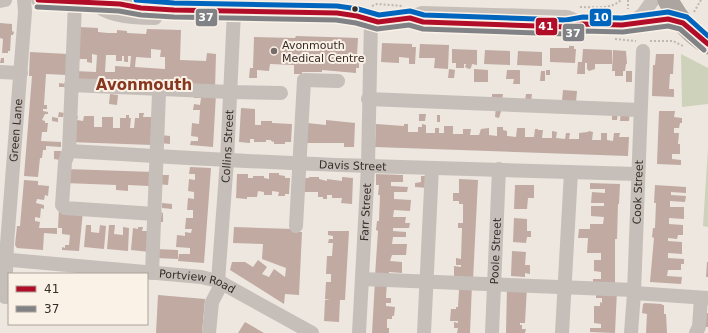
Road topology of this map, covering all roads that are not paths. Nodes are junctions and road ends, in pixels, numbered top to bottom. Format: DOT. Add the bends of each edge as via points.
graph roads {
  1 [pos="5,0"];
  2 [pos="24,0"];
  3 [pos="38,0"];
  4 [pos="0,1"];
  5 [pos="666,1"];
  6 [pos="131,2"];
  7 [pos="75,3"];
  8 [pos="95,3"];
  9 [pos="212,5"];
  10 [pos="174,10"];
  11 [pos="234,11"];
  12 [pos="371,20"];
  13 [pos="629,20"];
  14 [pos="683,23"];
  15 [pos="708,44"];
  16 [pos="642,51"];
  17 [pos="0,72"];
  18 [pos="21,73"];
  19 [pos="338,81"];
  20 [pos="71,85"];
  21 [pos="231,88"];
  22 [pos="284,88"];
  23 [pos="159,93"];
  24 [pos="368,99"];
  25 [pos="640,110"];
  26 [pos="69,151"];
  27 [pos="157,156"];
  28 [pos="227,160"];
  29 [pos="299,163"];
  30 [pos="368,166"];
  31 [pos="432,168"];
  32 [pos="499,169"];
  33 [pos="570,172"];
  34 [pos="637,174"];
  35 [pos="155,214"];
  36 [pos="296,226"];
  37 [pos="3,260"];
  38 [pos="152,273"];
  39 [pos="362,278"];
  40 [pos="426,281"];
  41 [pos="220,282"];
  42 [pos="494,283"];
  43 [pos="564,286"];
  44 [pos="634,292"];
  45 [pos="5,297"];
  46 [pos="704,298"];
  47 [pos="209,333"];
  48 [pos="312,333"];
  49 [pos="358,333"];
  50 [pos="424,333"];
  51 [pos="492,333"];
  52 [pos="562,333"];
  53 [pos="631,333"];
  54 [pos="696,333"];
  1 -- 4 [label="street"];
  2 -- 18 [label="street, Green Lane"];
  3 -- 7 [label="street"];
  5 -- 13 [label="street"];
  5 -- 14 [label="highway"];
  6 -- 8 [label="street"];
  6 -- 10 [label="street" via="141,8"];
  7 -- 8 [label="street"];
  7 -- 20 [label="street"];
  8 -- 10 [label="street" via="105,12 138,17 154,18"];
  9 -- 10 [label="street"];
  9 -- 11 [label="street"];
  11 -- 12 [label="street" via="337,13"];
  11 -- 21 [label="street, Collins Street"];
  12 -- 13 [label="street" via="385,22 410,18 423,22 468,19 521,21 566,27 583,24 608,25"];
  12 -- 24 [label="street, Farr Street"];
  13 -- 14 [label="street" via="668,19"];
  14 -- 15 [label="highway"];
  16 -- 25 [label="street, Cook Street"];
  17 -- 18 [label="street"];
  18 -- 37 [label="street, Green Lane"];
  19 -- 29 [label="street" via="304,80"];
  20 -- 21 [label="street"];
  20 -- 26 [label="street"];
  21 -- 22 [label="street"];
  21 -- 28 [label="street, Collins Street"];
  23 -- 27 [label="street"];
  24 -- 25 [label="street"];
  24 -- 30 [label="street, Farr Street"];
  25 -- 34 [label="street, Cook Street"];
  26 -- 27 [label="street, Davis Street"];
  26 -- 35 [label="street" via="65,162 63,207"];
  27 -- 28 [label="street, Davis Street"];
  27 -- 35 [label="street"];
  28 -- 29 [label="street, Davis Street"];
  28 -- 41 [label="street, Collins Street"];
  29 -- 30 [label="street, Davis Street"];
  29 -- 36 [label="street"];
  30 -- 31 [label="street, Davis Street"];
  30 -- 39 [label="street, Farr Street"];
  31 -- 32 [label="street, Davis Street"];
  31 -- 40 [label="street"];
  32 -- 33 [label="street, Davis Street"];
  32 -- 42 [label="street, Poole Street"];
  33 -- 34 [label="street, Davis Street"];
  33 -- 43 [label="street"];
  34 -- 44 [label="street, Cook Street"];
  35 -- 38 [label="street"];
  37 -- 38 [label="street, Portview Road"];
  37 -- 45 [label="street, Green Lane"];
  38 -- 41 [label="street, Portview Road" via="201,277"];
  39 -- 40 [label="street"];
  39 -- 49 [label="street, Farr Street"];
  40 -- 42 [label="street"];
  40 -- 50 [label="street"];
  41 -- 47 [label="street" via="212,302"];
  41 -- 48 [label="street, Portview Road"];
  42 -- 43 [label="street"];
  42 -- 51 [label="street, Poole Street"];
  43 -- 44 [label="street"];
  43 -- 52 [label="street"];
  44 -- 46 [label="street"];
  44 -- 53 [label="street, Cook Street"];
  46 -- 54 [label="street" via="700,328"];
}
